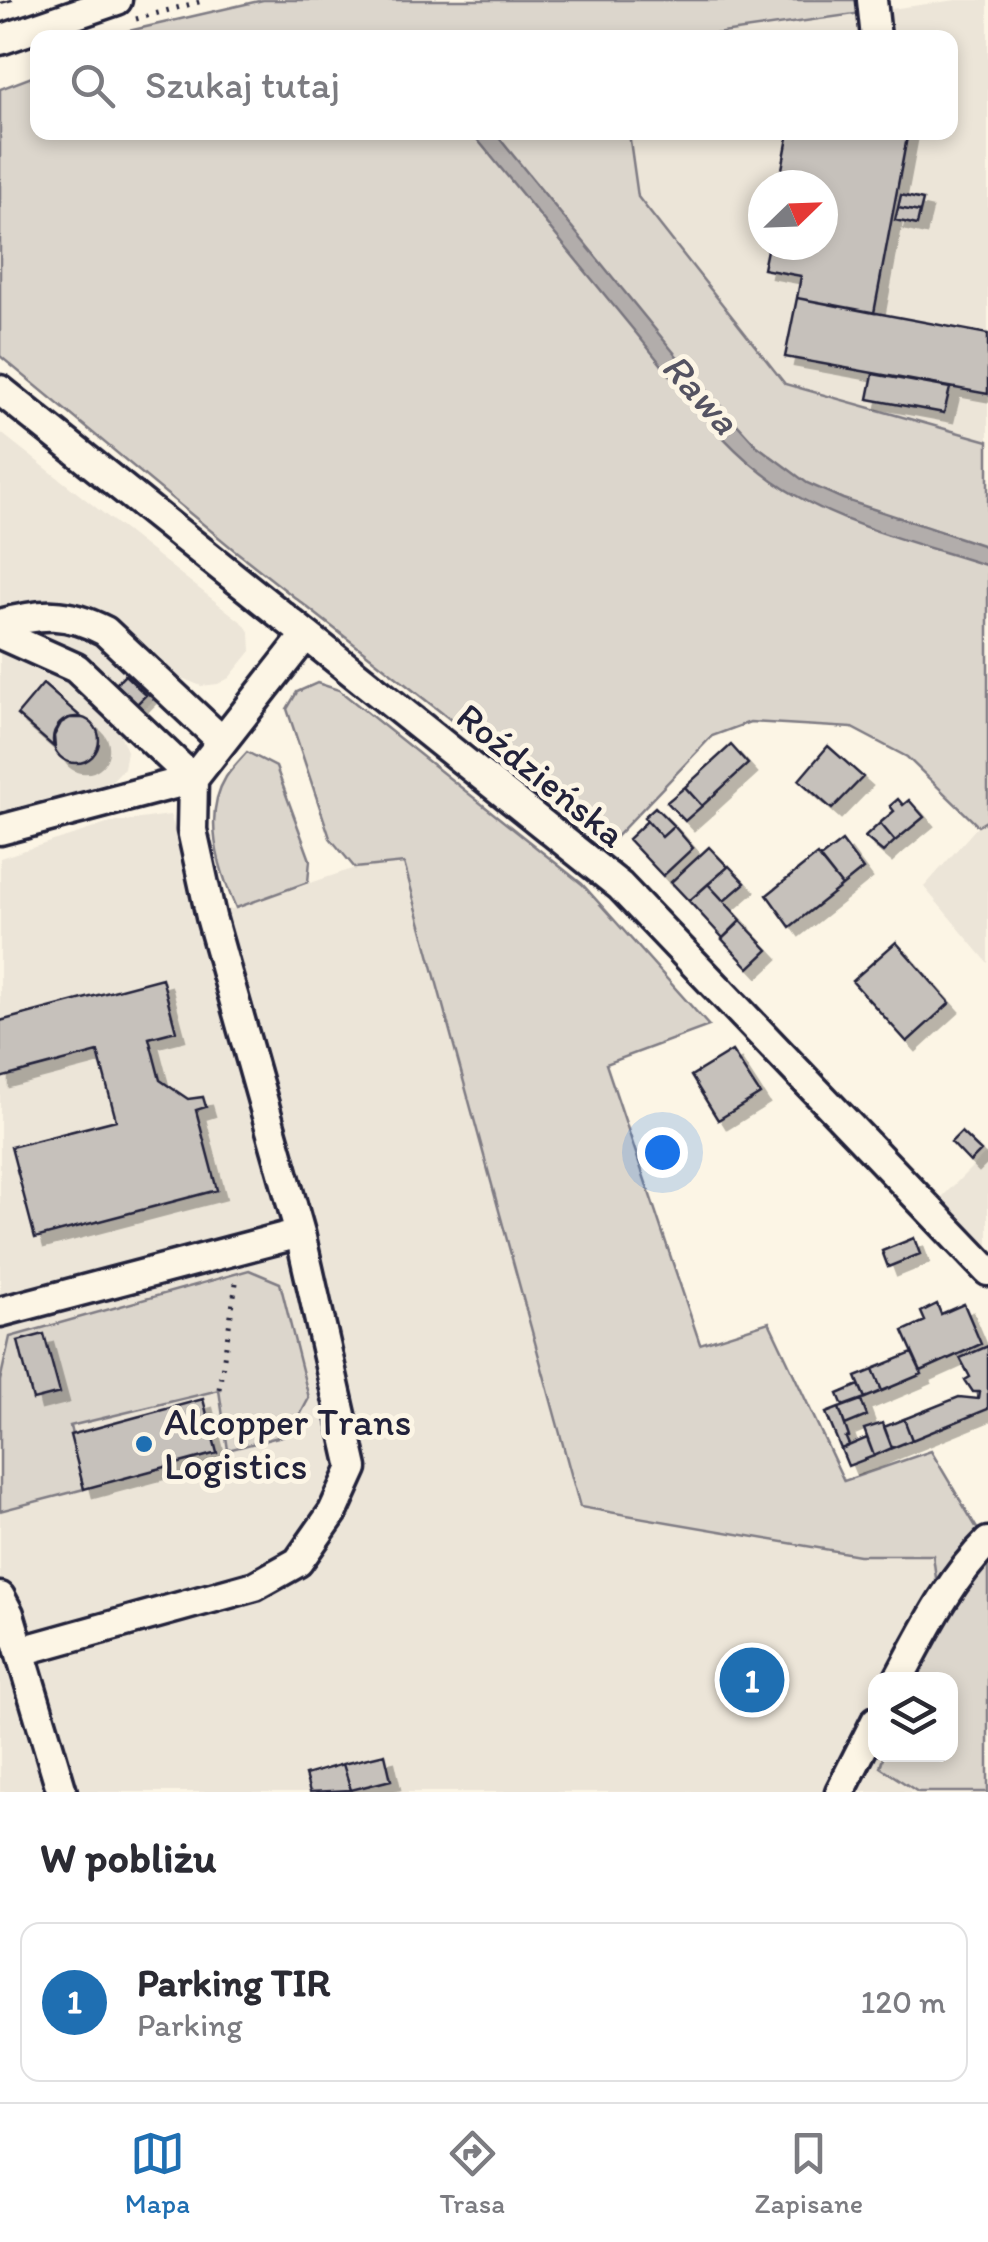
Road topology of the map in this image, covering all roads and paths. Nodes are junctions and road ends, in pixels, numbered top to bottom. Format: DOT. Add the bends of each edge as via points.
graph roads {
  1 [pos="206,0"];
  2 [pos="872,0"];
  3 [pos="126,10"];
  4 [pos="875,30"];
  5 [pos="0,40"];
  6 [pos="0,390"];
  7 [pos="0,624"];
  8 [pos="0,634"];
  9 [pos="306,635"];
  10 [pos="222,741"];
  11 [pos="193,779"];
  12 [pos="0,830"];
  13 [pos="300,1233"];
  14 [pos="241,1249"];
  15 [pos="988,1270"];
  16 [pos="0,1312"];
  17 [pos="220,1390"];
  18 [pos="988,1542"];
  19 [pos="0,1597"];
  20 [pos="21,1652"];
  21 [pos="902,1672"];
  22 [pos="868,1738"];
  23 [pos="62,1792"];
  24 [pos="840,1792"];
  1 -- 3 [label="path"];
  2 -- 4 [label="street"];
  3 -- 5 [label="street" via="86,8"];
  6 -- 9 [label="street, Roździeńska"];
  7 -- 10 [label="street" via="38,614 104,631"];
  8 -- 11 [label="street" via="76,668"];
  9 -- 10 [label="street"];
  9 -- 15 [label="street, Roździeńska" via="620,886"];
  10 -- 11 [label="street"];
  11 -- 12 [label="street"];
  11 -- 13 [label="street" via="192,830 211,917"];
  13 -- 14 [label="street"];
  13 -- 20 [label="street" via="353,1468 333,1512 298,1562 254,1586"];
  14 -- 16 [label="street"];
  14 -- 17 [label="path"];
  18 -- 21 [label="street" via="969,1561"];
  19 -- 20 [label="street"];
  20 -- 23 [label="street"];
  22 -- 24 [label="street"];
}
